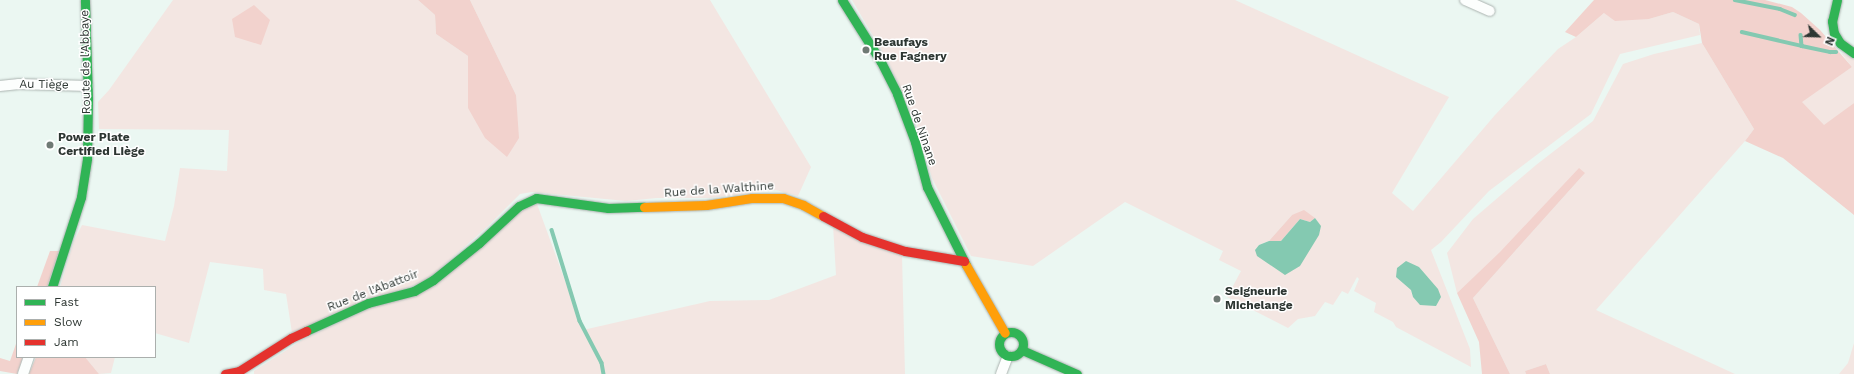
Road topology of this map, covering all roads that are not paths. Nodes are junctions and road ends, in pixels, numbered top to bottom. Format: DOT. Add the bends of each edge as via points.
graph roads {
  1 [pos="85,0"];
  2 [pos="842,0"];
  3 [pos="1465,0"];
  4 [pos="1838,0"];
  5 [pos="1490,11"];
  6 [pos="1854,53"];
  7 [pos="0,86"];
  8 [pos="88,86"];
  9 [pos="536,198"];
  10 [pos="964,261"];
  11 [pos="52,286"];
  12 [pos="1005,333"];
  13 [pos="1022,350"];
  14 [pos="1008,356"];
  15 [pos="29,358"];
  16 [pos="23,374"];
  17 [pos="225,374"];
  18 [pos="1001,374"];
  19 [pos="1077,374"];
  1 -- 8 [label="street, Route de l'Abbaye"];
  2 -- 10 [label="street, Rue de Ninane" via="881,62 897,94 927,187"];
  3 -- 5 [label="street"];
  4 -- 6 [label="street" via="1832,21 1834,33 1840,44"];
  7 -- 8 [label="street, Au Tiège"];
  8 -- 11 [label="street, Route de l'Abbaye" via="88,158 85,180"];
  9 -- 10 [label="street, Rue de la Walthine" via="608,208 706,205 752,198 783,198 803,205 846,230 884,245"];
  9 -- 17 [label="street, Rue de l'Abattoir" via="519,206 480,243 433,280 414,291 382,298 320,325 291,338 239,371"];
  10 -- 12 [label="street, Rue de Ninane"];
  12 -- 13 [label="street" via="1013,332 1020,336 1023,342"];
  12 -- 14 [label="street" via="999,343 1001,351"];
  13 -- 14 [label="street" via="1016,356"];
  13 -- 19 [label="street"];
  14 -- 18 [label="street"];
  15 -- 16 [label="street"];
}
